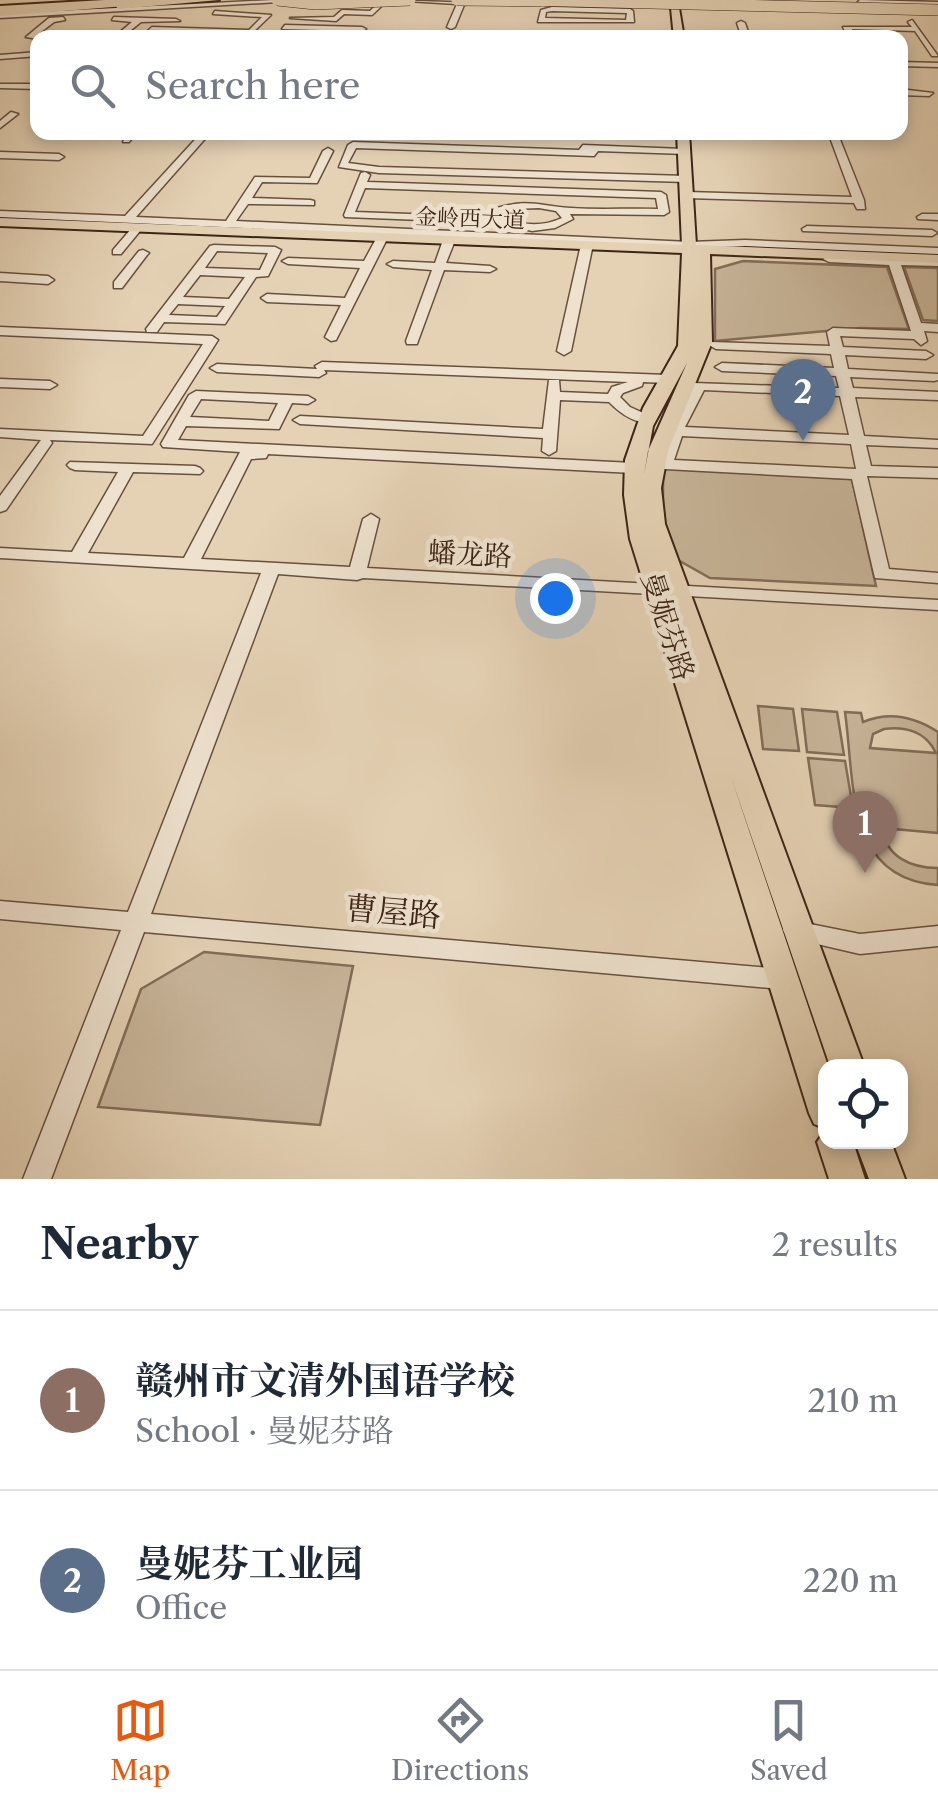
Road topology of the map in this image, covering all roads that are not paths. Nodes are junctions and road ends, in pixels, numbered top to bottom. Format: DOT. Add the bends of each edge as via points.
graph roads {
  1 [pos="108,0"];
  2 [pos="162,0"];
  3 [pos="194,0"];
  4 [pos="474,0"];
  5 [pos="527,0"];
  6 [pos="664,0"];
  7 [pos="750,0"];
  8 [pos="274,1"];
  9 [pos="373,1"];
  10 [pos="386,1"];
  11 [pos="412,1"];
  12 [pos="619,1"];
  13 [pos="138,2"];
  14 [pos="213,2"];
  15 [pos="459,2"];
  16 [pos="560,2"];
  17 [pos="684,5"];
  18 [pos="820,5"];
  19 [pos="598,6"];
  20 [pos="787,7"];
  21 [pos="587,8"];
  22 [pos="938,9"];
  23 [pos="79,11"];
  24 [pos="0,12"];
  25 [pos="899,14"];
  26 [pos="18,15"];
  27 [pos="294,18"];
  28 [pos="329,19"];
  29 [pos="139,20"];
  30 [pos="176,20"];
  31 [pos="585,21"];
  32 [pos="691,23"];
  33 [pos="742,23"];
  34 [pos="285,27"];
  35 [pos="451,27"];
  36 [pos="362,29"];
  37 [pos="916,29"];
  38 [pos="39,30"];
  39 [pos="126,30"];
  40 [pos="151,30"];
  41 [pos="166,30"];
  42 [pos="253,30"];
  43 [pos="310,30"];
  44 [pos="320,30"];
  45 [pos="340,30"];
  46 [pos="583,30"];
  47 [pos="680,30"];
  48 [pos="744,30"];
  49 [pos="848,30"];
  50 [pos="26,49"];
  51 [pos="908,54"];
  52 [pos="30,55"];
  53 [pos="0,57"];
  54 [pos="908,64"];
  55 [pos="938,65"];
  56 [pos="0,86"];
  57 [pos="30,87"];
  58 [pos="908,92"];
  59 [pos="929,93"];
  60 [pos="0,114"];
  61 [pos="0,124"];
  62 [pos="201,140"];
  63 [pos="539,140"];
  64 [pos="579,140"];
  65 [pos="676,140"];
  66 [pos="688,140"];
  67 [pos="835,140"];
  68 [pos="463,143"];
  69 [pos="538,146"];
  70 [pos="578,148"];
  71 [pos="328,151"];
  72 [pos="594,153"];
  73 [pos="0,154"];
  74 [pos="59,156"];
  75 [pos="379,170"];
  76 [pos="436,172"];
  77 [pos="503,174"];
  78 [pos="572,176"];
  79 [pos="360,185"];
  80 [pos="428,188"];
  81 [pos="499,190"];
  82 [pos="691,190"];
  83 [pos="571,193"];
  84 [pos="245,201"];
  85 [pos="310,203"];
  86 [pos="568,210"];
  87 [pos="938,217"];
  88 [pos="0,220"];
  89 [pos="499,220"];
  90 [pos="230,223"];
  91 [pos="132,225"];
  92 [pos="807,229"];
  93 [pos="531,231"];
  94 [pos="870,231"];
  95 [pos="254,236"];
  96 [pos="380,240"];
  97 [pos="448,243"];
  98 [pos="640,245"];
  99 [pos="936,245"];
  100 [pos="698,247"];
  101 [pos="246,249"];
  102 [pos="586,249"];
  103 [pos="745,249"];
  104 [pos="888,255"];
  105 [pos="288,262"];
  106 [pos="393,264"];
  107 [pos="368,265"];
  108 [pos="440,266"];
  109 [pos="490,269"];
  110 [pos="196,271"];
  111 [pos="252,273"];
  112 [pos="0,277"];
  113 [pos="48,280"];
  114 [pos="118,285"];
  115 [pos="267,298"];
  116 [pos="174,300"];
  117 [pos="349,302"];
  118 [pos="233,304"];
  119 [pos="938,328"];
  120 [pos="0,331"];
  121 [pos="917,331"];
  122 [pos="332,337"];
  123 [pos="412,341"];
  124 [pos="564,351"];
  125 [pos="771,358"];
  126 [pos="840,361"];
  127 [pos="322,364"];
  128 [pos="217,368"];
  129 [pos="933,369"];
  130 [pos="667,380"];
  131 [pos="0,383"];
  132 [pos="50,385"];
  133 [pos="776,389"];
  134 [pos="847,392"];
  135 [pos="938,396"];
  136 [pos="612,398"];
  137 [pos="286,399"];
  138 [pos="308,400"];
  139 [pos="645,419"];
  140 [pos="180,422"];
  141 [pos="676,431"];
  142 [pos="551,434"];
  143 [pos="0,437"];
  144 [pos="858,440"];
  145 [pos="938,444"];
  146 [pos="550,451"];
  147 [pos="75,465"];
  148 [pos="128,468"];
  149 [pos="195,471"];
  150 [pos="861,472"];
  151 [pos="633,473"];
  152 [pos="938,474"];
  153 [pos="0,507"];
  154 [pos="371,518"];
  155 [pos="0,553"];
  156 [pos="77,558"];
  157 [pos="189,565"];
  158 [pos="271,570"];
  159 [pos="357,575"];
  160 [pos="938,578"];
  161 [pos="669,593"];
  162 [pos="938,605"];
  163 [pos="0,910"];
  164 [pos="136,922"];
  165 [pos="762,924"];
  166 [pos="799,931"];
  167 [pos="938,936"];
  168 [pos="780,979"];
  169 [pos="845,1059"];
  170 [pos="818,1090"];
  171 [pos="837,1149"];
  172 [pos="875,1149"];
  173 [pos="37,1179"];
  174 [pos="848,1179"];
  175 [pos="886,1179"];
  1 -- 24 [label="street"];
  2 -- 24 [label="highway"];
  3 -- 24 [label="highway"];
  4 -- 16 [label="main road"];
  5 -- 12 [label="highway, bridge"];
  6 -- 17 [label="main road"];
  7 -- 18 [label="street"];
  8 -- 9 [label="street"];
  8 -- 11 [label="highway, bridge"];
  8 -- 14 [label="street"];
  9 -- 10 [label="street"];
  9 -- 14 [label="street" via="270,12"];
  10 -- 11 [label="street"];
  10 -- 28 [label="street" via="372,13 342,12"];
  11 -- 15 [label="street"];
  12 -- 15 [label="highway, bridge"];
  12 -- 22 [label="highway, bridge"];
  13 -- 14 [label="main road"];
  13 -- 23 [label="highway"];
  13 -- 24 [label="main road"];
  13 -- 24 [label="highway"];
  14 -- 23 [label="street"];
  15 -- 21 [label="street"];
  15 -- 35 [label="street"];
  16 -- 17 [label="main road"];
  16 -- 19 [label="street"];
  17 -- 18 [label="main road"];
  17 -- 19 [label="street"];
  17 -- 20 [label="main road"];
  17 -- 32 [label="main road"];
  17 -- 47 [label="main road"];
  18 -- 20 [label="street"];
  18 -- 22 [label="main road"];
  19 -- 21 [label="street"];
  20 -- 22 [label="main road"];
  20 -- 25 [label="street"];
  21 -- 31 [label="street" via="543,11 541,20"];
  21 -- 31 [label="street" via="630,12 630,22"];
  22 -- 25 [label="street"];
  23 -- 24 [label="highway"];
  23 -- 26 [label="street"];
  23 -- 29 [label="street"];
  23 -- 38 [label="street"];
  24 -- 26 [label="street"];
  25 -- 37 [label="street"];
  26 -- 50 [label="street"];
  27 -- 28 [label="street"];
  28 -- 44 [label="street"];
  29 -- 30 [label="street"];
  29 -- 39 [label="street"];
  30 -- 41 [label="street"];
  30 -- 42 [label="street" via="186,12 268,15"];
  31 -- 46 [label="street"];
  33 -- 48 [label="street"];
  34 -- 43 [label="street"];
  36 -- 45 [label="street"];
  37 -- 49 [label="street"];
  37 -- 51 [label="street" via="935,54"];
  40 -- 41 [label="street"];
  52 -- 53 [label="street"];
  54 -- 55 [label="street"];
  56 -- 57 [label="street"];
  58 -- 59 [label="street"];
  60 -- 61 [label="street" via="14,114"];
  62 -- 91 [label="street"];
  63 -- 69 [label="street"];
  64 -- 70 [label="street"];
  65 -- 70 [label="street"];
  66 -- 82 [label="main road, 曼妮芬路"];
  67 -- 82 [label="street" via="861,205"];
  68 -- 69 [label="street"];
  69 -- 70 [label="street"];
  71 -- 84 [label="street" via="313,180 259,179"];
  72 -- 75 [label="street" via="353,145 342,165"];
  73 -- 74 [label="street"];
  75 -- 76 [label="street"];
  75 -- 79 [label="street" via="365,174"];
  76 -- 77 [label="street"];
  76 -- 80 [label="street"];
  77 -- 78 [label="street"];
  77 -- 81 [label="street"];
  78 -- 82 [label="street"];
  78 -- 83 [label="street"];
  79 -- 80 [label="street"];
  79 -- 89 [label="street" via="348,215"];
  80 -- 81 [label="street"];
  81 -- 83 [label="street"];
  82 -- 100 [label="main road, 曼妮芬路"];
  83 -- 86 [label="street"];
  83 -- 86 [label="street" via="661,195 664,212"];
  84 -- 85 [label="street"];
  84 -- 90 [label="street"];
  86 -- 89 [label="street" via="514,206 498,211"];
  86 -- 93 [label="street" via="563,222"];
  87 -- 99 [label="street" via="922,217"];
  88 -- 91 [label="street"];
  88 -- 100 [label="main road, 金岭西大道"];
  89 -- 93 [label="street"];
  90 -- 91 [label="street"];
  90 -- 93 [label="street"];
  91 -- 95 [label="street"];
  91 -- 114 [label="street" via="117,252 143,253"];
  92 -- 94 [label="street"];
  93 -- 98 [label="street"];
  94 -- 99 [label="street"];
  94 -- 104 [label="street"];
  95 -- 96 [label="street"];
  95 -- 101 [label="street"];
  96 -- 97 [label="street"];
  96 -- 107 [label="street"];
  97 -- 102 [label="street"];
  97 -- 108 [label="street"];
  98 -- 100 [label="street"];
  98 -- 102 [label="street"];
  99 -- 100 [label="main road, 金岭西大道"];
  99 -- 104 [label="main road, 金岭西大道"];
  100 -- 103 [label="street"];
  100 -- 104 [label="main road, 金岭西大道"];
  100 -- 130 [label="main road, 曼妮芬路" via="688,338"];
  100 -- 161 [label="main road, 曼妮芬路" via="704,342 658,450 651,488"];
  101 -- 110 [label="street" via="214,248"];
  101 -- 111 [label="street" via="275,250 264,274"];
  102 -- 124 [label="street"];
  103 -- 104 [label="street"];
  103 -- 104 [label="street"];
  104 -- 121 [label="street"];
  105 -- 107 [label="street"];
  106 -- 108 [label="street"];
  107 -- 117 [label="street"];
  108 -- 109 [label="street"];
  108 -- 123 [label="street"];
  110 -- 111 [label="street"];
  110 -- 116 [label="street"];
  111 -- 118 [label="street"];
  112 -- 113 [label="street"];
  115 -- 117 [label="street"];
  116 -- 118 [label="street"];
  116 -- 118 [label="street" via="156,324 222,321"];
  117 -- 122 [label="street"];
  119 -- 121 [label="street"];
  120 -- 143 [label="street" via="212,340 147,441"];
  121 -- 126 [label="street" via="834,332"];
  121 -- 129 [label="street"];
  125 -- 125 [label="street" via="720,356"];
  125 -- 126 [label="street"];
  125 -- 126 [label="street"];
  125 -- 133 [label="street"];
  126 -- 129 [label="street"];
  126 -- 129 [label="street"];
  126 -- 134 [label="street"];
  127 -- 128 [label="street"];
  127 -- 130 [label="street"];
  127 -- 138 [label="street"];
  130 -- 136 [label="street" via="626,386"];
  130 -- 139 [label="main road, 曼妮芬路"];
  131 -- 132 [label="street"];
  133 -- 134 [label="street"];
  133 -- 141 [label="street" via="700,386"];
  134 -- 135 [label="street"];
  134 -- 144 [label="street"];
  136 -- 139 [label="street"];
  136 -- 142 [label="street" via="554,389"];
  137 -- 138 [label="street"];
  137 -- 140 [label="street" via="196,394"];
  137 -- 140 [label="street" via="274,426"];
  138 -- 142 [label="street" via="299,423"];
  139 -- 151 [label="main road, 曼妮芬路"];
  140 -- 151 [label="street" via="168,444"];
  141 -- 144 [label="street"];
  141 -- 150 [label="street" via="665,464"];
  142 -- 146 [label="street"];
  143 -- 153 [label="street" via="44,444"];
  144 -- 145 [label="street"];
  144 -- 150 [label="street"];
  147 -- 148 [label="street"];
  148 -- 149 [label="street"];
  148 -- 156 [label="street"];
  150 -- 152 [label="street"];
  150 -- 160 [label="street" via="881,574"];
  151 -- 157 [label="street" via="246,454"];
  151 -- 161 [label="main road, 曼妮芬路" via="641,539"];
  154 -- 159 [label="street"];
  155 -- 156 [label="street, 蟠龙路"];
  156 -- 157 [label="street, 蟠龙路"];
  157 -- 158 [label="street, 蟠龙路"];
  158 -- 159 [label="street, 蟠龙路"];
  158 -- 164 [label="street"];
  159 -- 161 [label="street, 蟠龙路"];
  161 -- 162 [label="street, 蟠龙路"];
  161 -- 165 [label="main road, 曼妮芬路"];
  161 -- 166 [label="main road, 曼妮芬路"];
  163 -- 164 [label="street, 曹屋路"];
  164 -- 168 [label="street, 曹屋路"];
  164 -- 173 [label="street"];
  165 -- 166 [label="street"];
  165 -- 168 [label="main road, 曼妮芬路"];
  166 -- 167 [label="street" via="860,944"];
  166 -- 169 [label="main road, 曼妮芬路"];
  168 -- 170 [label="main road, 曼妮芬路"];
  171 -- 174 [label="main road"];
  172 -- 175 [label="main road"];
}
